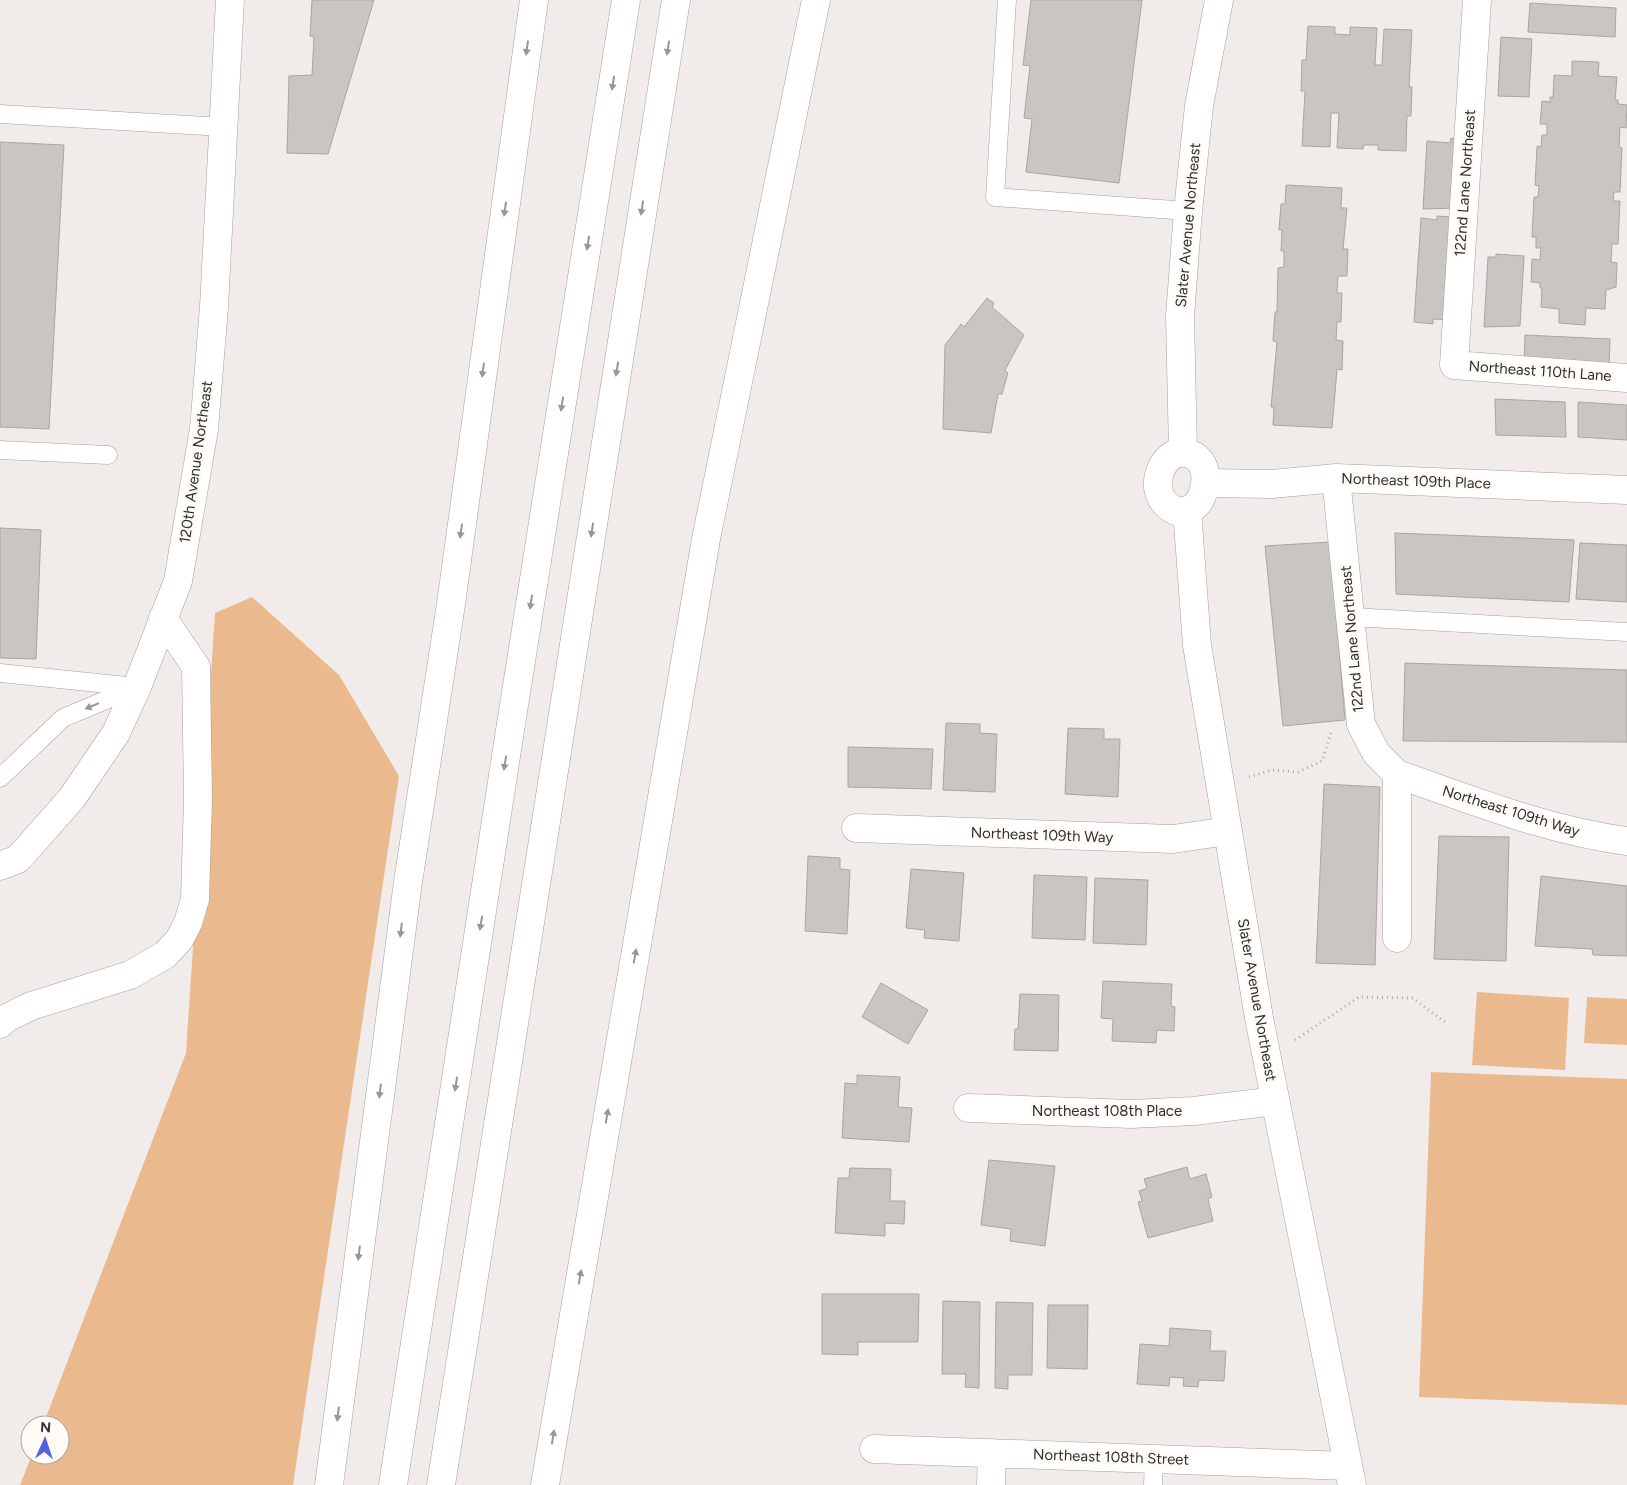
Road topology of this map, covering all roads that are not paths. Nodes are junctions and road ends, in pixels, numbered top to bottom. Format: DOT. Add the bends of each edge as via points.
graph roads {
  1 [pos="230,0"];
  2 [pos="534,0"];
  3 [pos="626,0"];
  4 [pos="676,0"];
  5 [pos="816,0"];
  6 [pos="1007,0"];
  7 [pos="1219,0"];
  8 [pos="1476,0"];
  9 [pos="0,114"];
  10 [pos="224,127"];
  11 [pos="1188,211"];
  12 [pos="1454,365"];
  13 [pos="1627,378"];
  14 [pos="0,450"];
  15 [pos="1183,452"];
  16 [pos="108,455"];
  17 [pos="1336,478"];
  18 [pos="1205,483"];
  19 [pos="1627,490"];
  20 [pos="1187,510"];
  21 [pos="1351,617"];
  22 [pos="163,618"];
  23 [pos="1627,632"];
  24 [pos="0,673"];
  25 [pos="137,687"];
  26 [pos="1397,774"];
  27 [pos="0,778"];
  28 [pos="856,828"];
  29 [pos="1228,831"];
  30 [pos="1627,841"];
  31 [pos="0,866"];
  32 [pos="1397,938"];
  33 [pos="0,1024"];
  34 [pos="1275,1101"];
  35 [pos="968,1108"];
  36 [pos="874,1449"];
  37 [pos="992,1453"];
  38 [pos="1154,1472"];
  39 [pos="1350,1476"];
  40 [pos="329,1485"];
  41 [pos="394,1485"];
  42 [pos="441,1485"];
  43 [pos="545,1485"];
  44 [pos="991,1485"];
  1 -- 10 [label="main road, 120th Avenue Northeast"];
  2 -- 40 [label="main road, one-way" via="452,595 408,882"];
  3 -- 41 [label="main road, one-way"];
  4 -- 42 [label="main road, one-way"];
  43 -- 5 [label="main road, one-way" via="706,539"];
  6 -- 11 [label="lane" via="995,198"];
  7 -- 11 [label="main road, Slater Avenue Northeast" via="1199,106"];
  8 -- 12 [label="main road, 122nd Lane Northeast"];
  9 -- 10 [label="lane"];
  10 -- 22 [label="main road, 120th Avenue Northeast" via="204,428 178,581"];
  11 -- 15 [label="main road, Slater Avenue Northeast" via="1180,316"];
  12 -- 13 [label="main road, Northeast 110th Lane"];
  14 -- 16 [label="lane"];
  15 -- 18 [label="main road" via="1195,456 1202,464"];
  15 -- 20 [label="main road" via="1166,458 1160,466 1159,489 1169,506"];
  17 -- 18 [label="main road, Northeast 109th Place" via="1272,484"];
  17 -- 19 [label="main road, Northeast 109th Place"];
  17 -- 21 [label="main road, 122nd Lane Northeast"];
  18 -- 20 [label="main road" via="1203,497"];
  20 -- 29 [label="main road, Slater Avenue Northeast" via="1196,645"];
  21 -- 23 [label="lane"];
  21 -- 26 [label="main road, 122nd Lane Northeast" via="1360,724 1376,753"];
  22 -- 25 [label="main road, 120th Avenue Northeast"];
  22 -- 33 [label="main road" via="196,667 198,799 195,899 188,922 179,940 165,956 130,975 31,1006"];
  24 -- 25 [label="lane"];
  25 -- 27 [label="lane, one-way" via="63,718"];
  25 -- 31 [label="main road, 120th Avenue Northeast" via="116,734 72,798 18,859"];
  26 -- 30 [label="main road, Northeast 109th Way" via="1531,819 1599,838"];
  26 -- 32 [label="main road"];
  28 -- 29 [label="main road, Northeast 109th Way" via="1173,839"];
  29 -- 34 [label="main road, Slater Avenue Northeast"];
  34 -- 35 [label="main road, Northeast 108th Place" via="1194,1111 1131,1114"];
  34 -- 39 [label="main road, Slater Avenue Northeast"];
  36 -- 37 [label="main road, Northeast 108th Street"];
  37 -- 38 [label="main road, Northeast 108th Street"];
  37 -- 44 [label="main road"];
  38 -- 39 [label="main road, Northeast 108th Street"];
}
